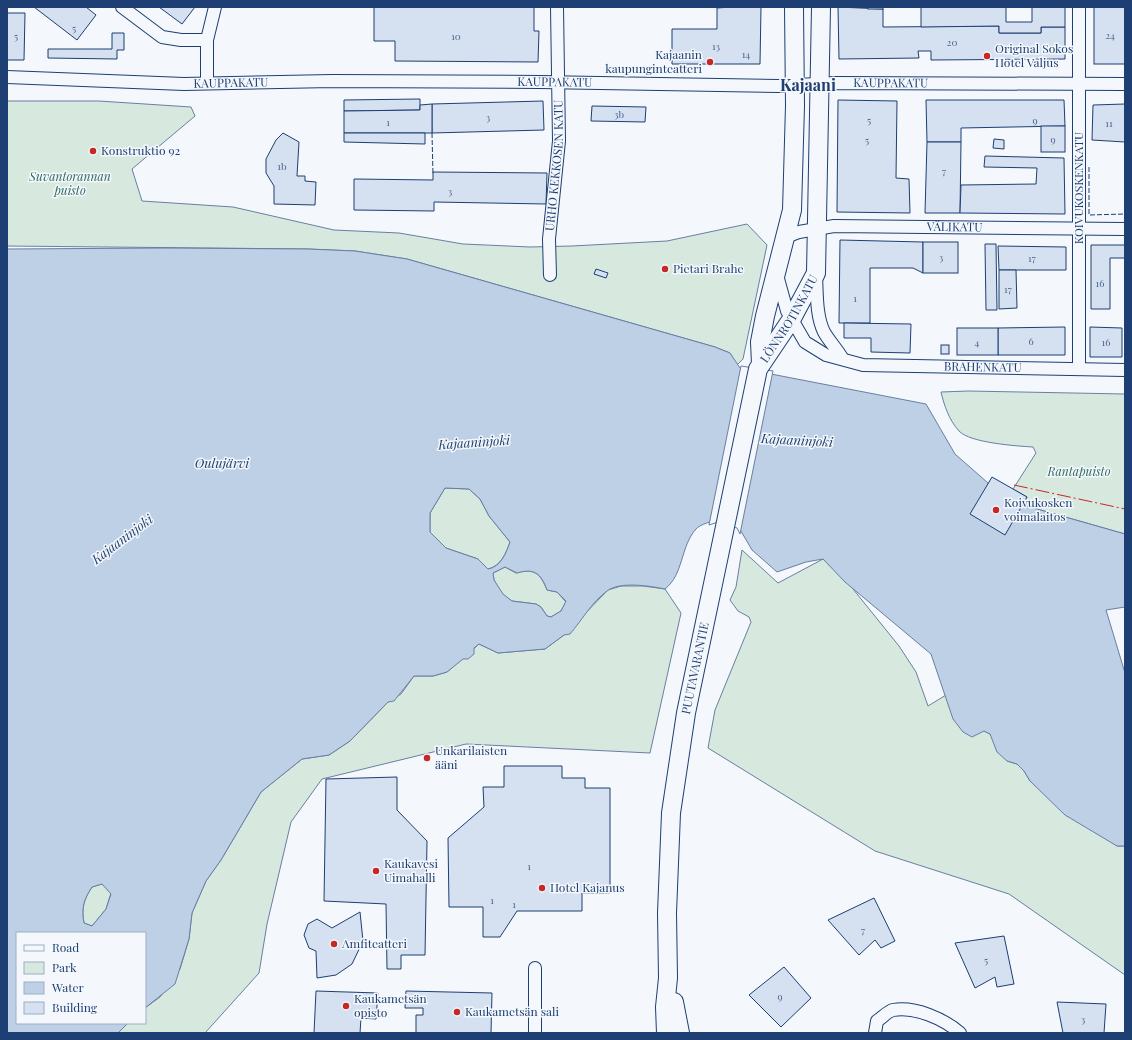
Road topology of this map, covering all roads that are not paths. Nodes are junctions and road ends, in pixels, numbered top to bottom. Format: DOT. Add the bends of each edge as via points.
graph roads {
  1 [pos="122,7"];
  2 [pos="215,7"];
  3 [pos="557,7"];
  4 [pos="794,7"];
  5 [pos="821,7"];
  6 [pos="1079,7"];
  7 [pos="207,40"];
  8 [pos="7,77"];
  9 [pos="33,79"];
  10 [pos="7,82"];
  11 [pos="558,82"];
  12 [pos="207,83"];
  13 [pos="1079,84"];
  14 [pos="1125,84"];
  15 [pos="794,85"];
  16 [pos="820,85"];
  17 [pos="817,228"];
  18 [pos="1079,229"];
  19 [pos="1125,229"];
  20 [pos="786,237"];
  21 [pos="776,271"];
  22 [pos="816,273"];
  23 [pos="550,275"];
  24 [pos="791,320"];
  25 [pos="842,358"];
  26 [pos="759,367"];
  27 [pos="1079,369"];
  28 [pos="1125,370"];
  29 [pos="535,968"];
  30 [pos="668,978"];
  31 [pos="535,1033"];
  32 [pos="666,1033"];
  33 [pos="680,1033"];
  34 [pos="875,1033"];
  35 [pos="960,1033"];
  1 -- 7 [label="street" via="162,37"];
  2 -- 7 [label="street"];
  3 -- 11 [label="street, URHO KEKKOSEN KATU"];
  4 -- 15 [label="main road, LÖNNROTINKATU"];
  5 -- 16 [label="main road, LÖNNROTINKATU"];
  6 -- 13 [label="street, KOIVUKOSKENKATU"];
  7 -- 12 [label="street"];
  8 -- 9 [label="street, KAUPPAKATU"];
  9 -- 10 [label="street, KAUPPAKATU"];
  9 -- 12 [label="street, KAUPPAKATU"];
  11 -- 12 [label="street, KAUPPAKATU"];
  11 -- 15 [label="street, KAUPPAKATU"];
  11 -- 23 [label="street, URHO KEKKOSEN KATU" via="559,141 549,239"];
  13 -- 14 [label="street, KAUPPAKATU"];
  13 -- 16 [label="street, KAUPPAKATU"];
  13 -- 18 [label="street, KOIVUKOSKENKATU"];
  15 -- 16 [label="street, KAUPPAKATU"];
  15 -- 20 [label="main road, LÖNNROTINKATU" via="792,210"];
  16 -- 17 [label="main road, LÖNNROTINKATU"];
  17 -- 18 [label="street, VÄLIKATU" via="916,226"];
  17 -- 20 [label="street, VÄLIKATU"];
  17 -- 22 [label="main road, LÖNNROTINKATU"];
  18 -- 19 [label="street, VÄLIKATU"];
  18 -- 27 [label="street, KOIVUKOSKENKATU"];
  20 -- 21 [label="main road, LÖNNROTINKATU"];
  21 -- 24 [label="street, BRAHENKATU"];
  21 -- 26 [label="main road, LÖNNROTINKATU" via="760,342"];
  22 -- 24 [label="main road, LÖNNROTINKATU"];
  22 -- 25 [label="street" via="817,299 824,332"];
  24 -- 25 [label="street, BRAHENKATU" via="805,342 826,355"];
  24 -- 26 [label="main road, LÖNNROTINKATU"];
  25 -- 27 [label="street, BRAHENKATU" via="863,365"];
  26 -- 30 [label="main road, PUUTAVARANTIE" via="686,713 671,813 667,913"];
  27 -- 28 [label="street, BRAHENKATU"];
  29 -- 31 [label="street"];
  30 -- 32 [label="main road, PUUTAVARANTIE"];
  30 -- 33 [label="main road, PUUTAVARANTIE"];
  34 -- 35 [label="street" via="877,1021 892,1010 905,1010 928,1014 950,1024"];
}
